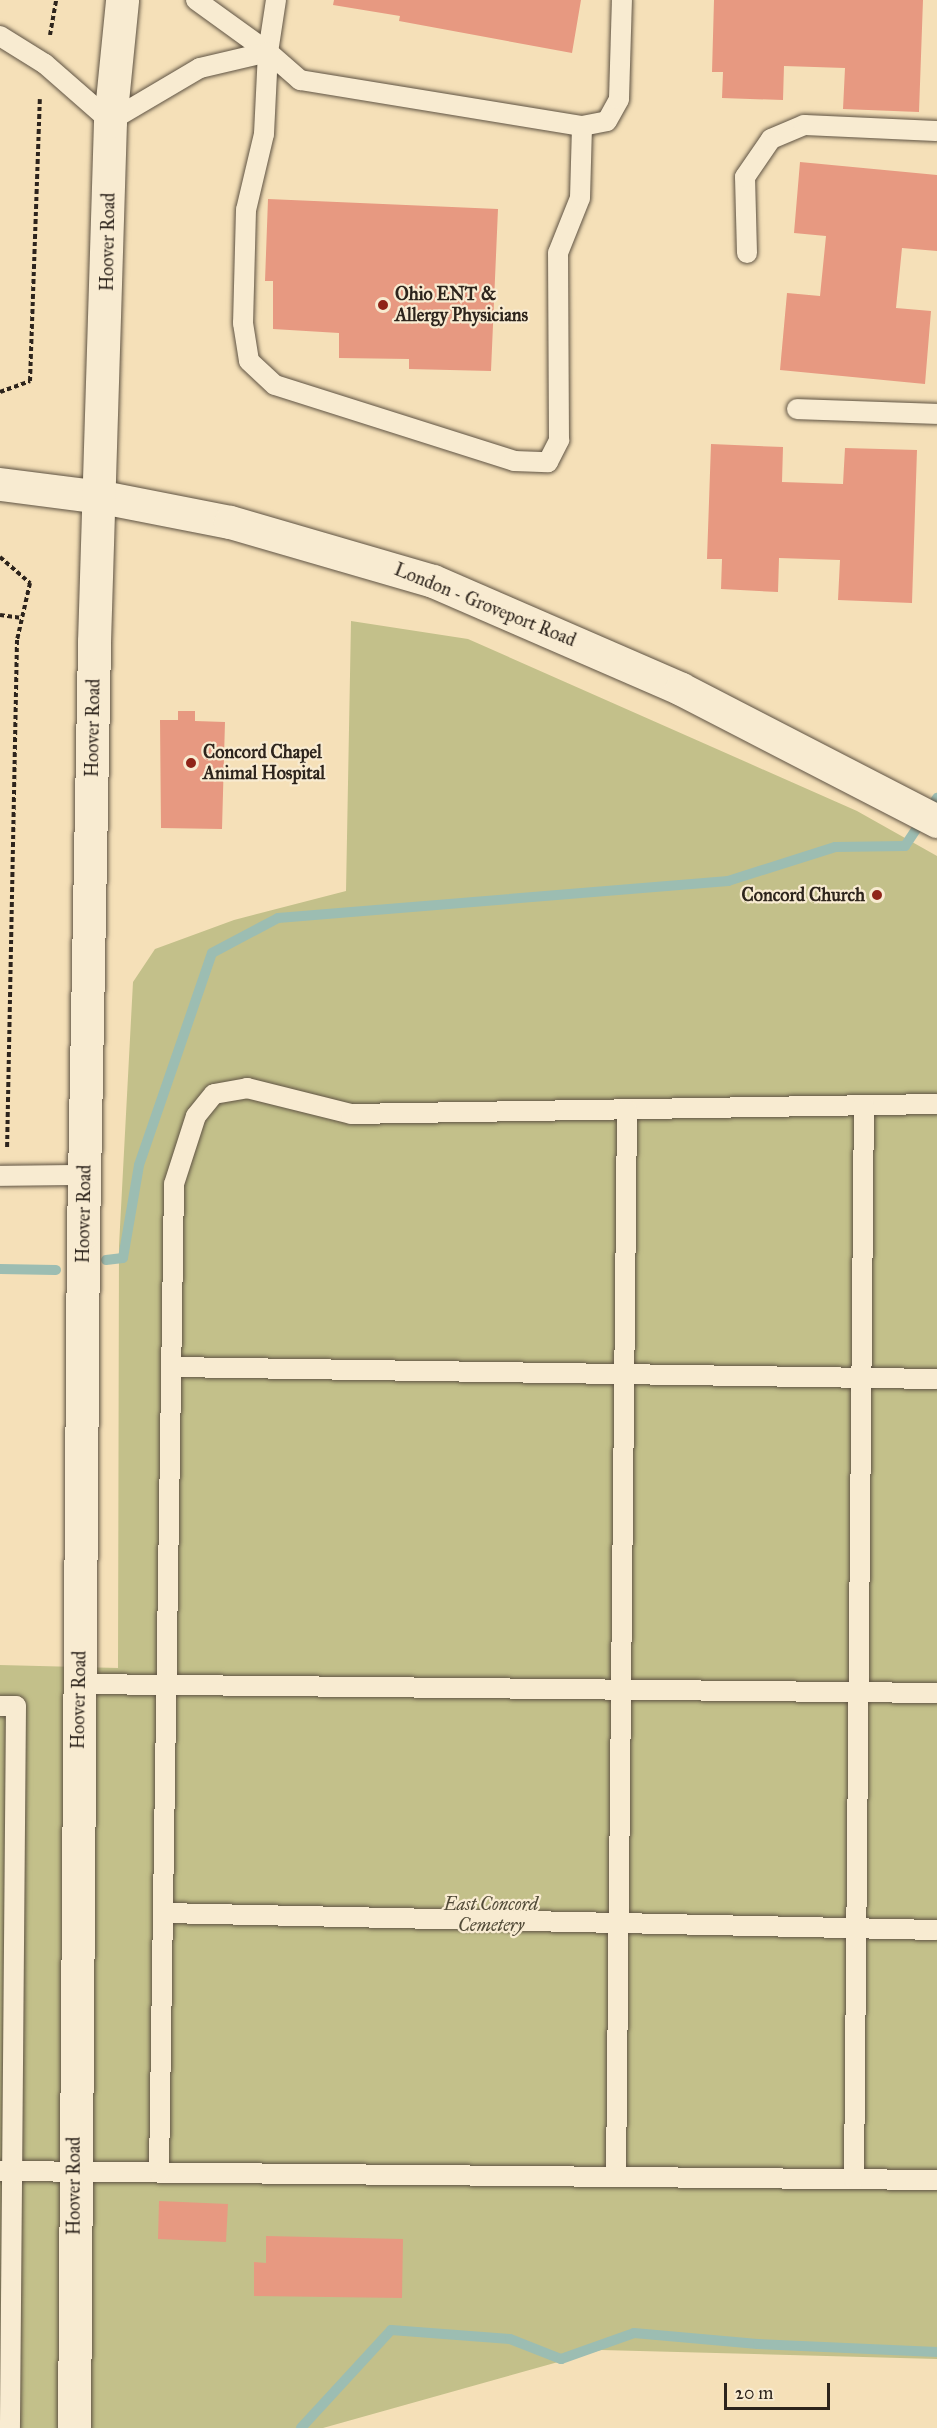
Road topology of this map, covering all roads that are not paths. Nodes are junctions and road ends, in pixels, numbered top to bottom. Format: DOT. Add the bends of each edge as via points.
graph roads {
  1 [pos="122,0"];
  2 [pos="196,0"];
  3 [pos="276,0"];
  4 [pos="622,0"];
  5 [pos="0,36"];
  6 [pos="268,52"];
  7 [pos="110,121"];
  8 [pos="582,126"];
  9 [pos="937,131"];
  10 [pos="747,253"];
  11 [pos="797,409"];
  12 [pos="937,414"];
  13 [pos="0,484"];
  14 [pos="102,497"];
  15 [pos="929,816"];
  16 [pos="937,1104"];
  17 [pos="864,1105"];
  18 [pos="627,1110"];
  19 [pos="85,1175"];
  20 [pos="4,1176"];
  21 [pos="172,1367"];
  22 [pos="624,1374"];
  23 [pos="861,1378"];
  24 [pos="937,1379"];
  25 [pos="79,1684"];
  26 [pos="167,1685"];
  27 [pos="621,1690"];
  28 [pos="859,1692"];
  29 [pos="937,1693"];
  30 [pos="0,1706"];
  31 [pos="164,1913"];
  32 [pos="619,1923"];
  33 [pos="856,1928"];
  34 [pos="937,1930"];
  35 [pos="5,2171"];
  36 [pos="74,2171"];
  37 [pos="159,2172"];
  38 [pos="616,2177"];
  39 [pos="854,2179"];
  40 [pos="937,2180"];
  41 [pos="10,2428"];
  42 [pos="74,2428"];
  1 -- 7 [label="street, Hoover Road"];
  2 -- 6 [label="lane"];
  3 -- 6 [label="lane"];
  4 -- 8 [label="lane" via="619,99 607,121"];
  5 -- 7 [label="lane" via="45,64"];
  6 -- 7 [label="lane" via="200,68"];
  6 -- 8 [label="lane" via="300,80"];
  6 -- 8 [label="lane" via="264,134 246,210 243,323 249,361 275,385 514,461 548,462 560,440 558,253 580,198"];
  7 -- 14 [label="street, Hoover Road"];
  9 -- 10 [label="lane" via="804,125 771,139 744,177"];
  11 -- 12 [label="lane"];
  13 -- 14 [label="street, London - Groveport Road"];
  14 -- 15 [label="street, London - Groveport Road" via="230,522 433,581 681,689"];
  14 -- 19 [label="street, Hoover Road" via="94,642"];
  16 -- 17 [label="lane"];
  17 -- 18 [label="lane"];
  17 -- 23 [label="lane"];
  18 -- 21 [label="lane" via="351,1114 247,1088 214,1094 196,1116 174,1184"];
  18 -- 22 [label="lane"];
  19 -- 20 [label="lane"];
  19 -- 25 [label="street, Hoover Road"];
  21 -- 22 [label="lane"];
  21 -- 26 [label="lane"];
  22 -- 23 [label="lane"];
  22 -- 27 [label="lane"];
  23 -- 24 [label="lane"];
  23 -- 28 [label="lane"];
  25 -- 26 [label="lane"];
  25 -- 36 [label="street, Hoover Road"];
  26 -- 27 [label="lane"];
  26 -- 31 [label="lane"];
  27 -- 28 [label="lane"];
  27 -- 32 [label="lane"];
  28 -- 29 [label="lane"];
  28 -- 33 [label="lane"];
  30 -- 35 [label="lane" via="16,1706"];
  31 -- 32 [label="lane"];
  31 -- 37 [label="lane"];
  32 -- 33 [label="lane"];
  32 -- 38 [label="lane"];
  33 -- 34 [label="lane"];
  33 -- 39 [label="lane"];
  35 -- 36 [label="lane"];
  35 -- 41 [label="lane"];
  36 -- 37 [label="lane"];
  36 -- 42 [label="street, Hoover Road"];
  37 -- 38 [label="lane"];
  38 -- 39 [label="lane"];
  39 -- 40 [label="lane"];
}
